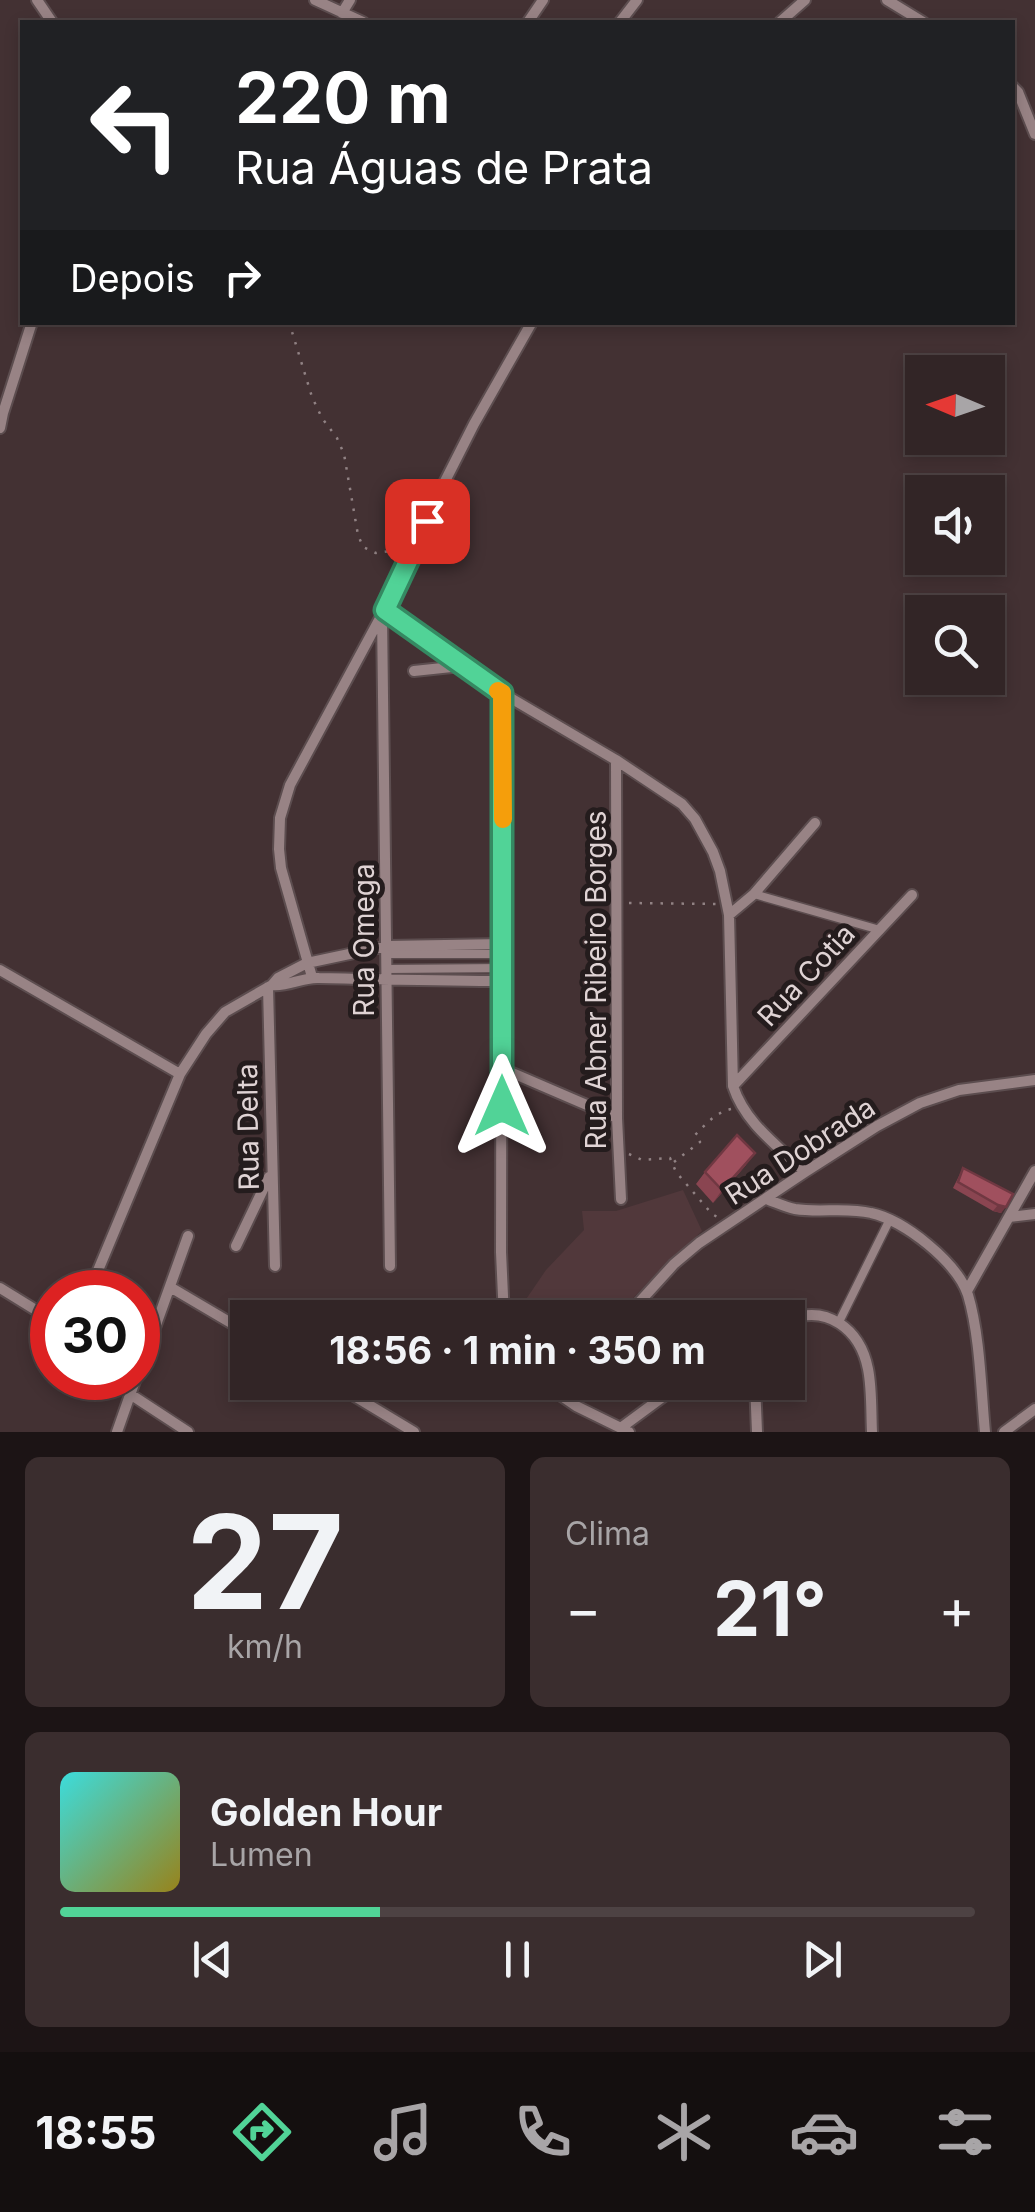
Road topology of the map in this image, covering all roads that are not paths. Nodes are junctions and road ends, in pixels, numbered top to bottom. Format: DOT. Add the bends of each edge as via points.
graph roads {
  1 [pos="314,0"];
  2 [pos="350,0"];
  3 [pos="805,0"];
  4 [pos="888,0"];
  5 [pos="342,13"];
  6 [pos="358,20"];
  7 [pos="782,20"];
  8 [pos="920,20"];
  9 [pos="1015,89"];
  10 [pos="1035,134"];
  11 [pos="31,325"];
  12 [pos="530,325"];
  13 [pos="0,428"];
  14 [pos="384,611"];
  15 [pos="462,666"];
  16 [pos="414,671"];
  17 [pos="502,693"];
  18 [pos="616,760"];
  19 [pos="815,823"];
  20 [pos="754,894"];
  21 [pos="912,895"];
  22 [pos="728,910"];
  23 [pos="880,930"];
  24 [pos="503,949"];
  25 [pos="387,950"];
  26 [pos="307,963"];
  27 [pos="503,968"];
  28 [pos="0,970"];
  29 [pos="386,974"];
  30 [pos="312,978"];
  31 [pos="503,981"];
  32 [pos="270,986"];
  33 [pos="503,1069"];
  34 [pos="180,1074"];
  35 [pos="1033,1079"];
  36 [pos="732,1086"];
  37 [pos="617,1118"];
  38 [pos="272,1172"];
  39 [pos="804,1172"];
  40 [pos="1033,1178"];
  41 [pos="766,1199"];
  42 [pos="622,1200"];
  43 [pos="1035,1214"];
  44 [pos="1009,1217"];
  45 [pos="891,1218"];
  46 [pos="188,1236"];
  47 [pos="236,1246"];
  48 [pos="275,1266"];
  49 [pos="390,1266"];
  50 [pos="98,1270"];
  51 [pos="170,1287"];
  52 [pos="0,1288"];
  53 [pos="967,1291"];
  54 [pos="503,1300"];
  55 [pos="641,1300"];
  56 [pos="30,1306"];
  57 [pos="160,1311"];
  58 [pos="805,1316"];
  59 [pos="230,1322"];
  60 [pos="838,1322"];
  61 [pos="128,1400"];
  62 [pos="139,1400"];
  63 [pos="361,1400"];
  64 [pos="567,1400"];
  65 [pos="662,1400"];
  66 [pos="756,1400"];
  67 [pos="1035,1410"];
  68 [pos="626,1430"];
  69 [pos="117,1432"];
  70 [pos="188,1432"];
  71 [pos="414,1432"];
  72 [pos="757,1432"];
  73 [pos="872,1432"];
  74 [pos="985,1432"];
  75 [pos="1004,1432"];
  1 -- 5 [label="street"];
  2 -- 5 [label="street"];
  3 -- 7 [label="street"];
  4 -- 8 [label="street"];
  5 -- 6 [label="street"];
  9 -- 10 [label="street"];
  11 -- 13 [label="street"];
  12 -- 14 [label="street" via="474,424"];
  14 -- 15 [label="street"];
  14 -- 25 [label="street, Rua Omega"];
  14 -- 26 [label="street" via="290,785 280,818 281,868"];
  15 -- 16 [label="street"];
  15 -- 17 [label="street"];
  17 -- 18 [label="street"];
  17 -- 24 [label="street"];
  18 -- 22 [label="street" via="696,818 714,852"];
  18 -- 37 [label="street, Rua Abner Ribeiro Borges"];
  19 -- 20 [label="street"];
  20 -- 22 [label="street"];
  20 -- 23 [label="lane"];
  21 -- 23 [label="street, Rua Cotia"];
  22 -- 36 [label="street"];
  23 -- 36 [label="street, Rua Cotia"];
  24 -- 25 [label="street"];
  24 -- 27 [label="street"];
  25 -- 26 [label="street"];
  25 -- 29 [label="street, Rua Omega"];
  26 -- 30 [label="street"];
  26 -- 32 [label="street"];
  27 -- 29 [label="lane"];
  27 -- 31 [label="street"];
  28 -- 34 [label="street"];
  29 -- 30 [label="street"];
  29 -- 31 [label="street"];
  29 -- 49 [label="street, Rua Omega"];
  30 -- 32 [label="street"];
  31 -- 33 [label="street"];
  32 -- 34 [label="street" via="224,1012"];
  32 -- 38 [label="street, Rua Delta"];
  33 -- 37 [label="street"];
  33 -- 54 [label="street"];
  34 -- 50 [label="street"];
  35 -- 39 [label="street, Rua Dobrada" via="920,1102"];
  36 -- 39 [label="street" via="751,1121"];
  37 -- 42 [label="street, Rua Abner Ribeiro Borges"];
  38 -- 47 [label="street"];
  38 -- 48 [label="street, Rua Delta"];
  39 -- 41 [label="street, Rua Dobrada"];
  40 -- 44 [label="street"];
  41 -- 45 [label="street"];
  41 -- 55 [label="street, Rua Dobrada" via="674,1264"];
  43 -- 44 [label="street"];
  44 -- 53 [label="street"];
  45 -- 53 [label="street" via="934,1250"];
  45 -- 60 [label="lane"];
  46 -- 51 [label="street"];
  51 -- 57 [label="street"];
  51 -- 59 [label="street"];
  52 -- 56 [label="street"];
  53 -- 74 [label="street"];
  58 -- 60 [label="street"];
  60 -- 73 [label="street" via="860,1346 868,1368"];
  61 -- 69 [label="street"];
  62 -- 70 [label="street"];
  63 -- 71 [label="street"];
  64 -- 68 [label="street"];
  65 -- 68 [label="street"];
  66 -- 72 [label="street"];
  67 -- 75 [label="street"];
}
